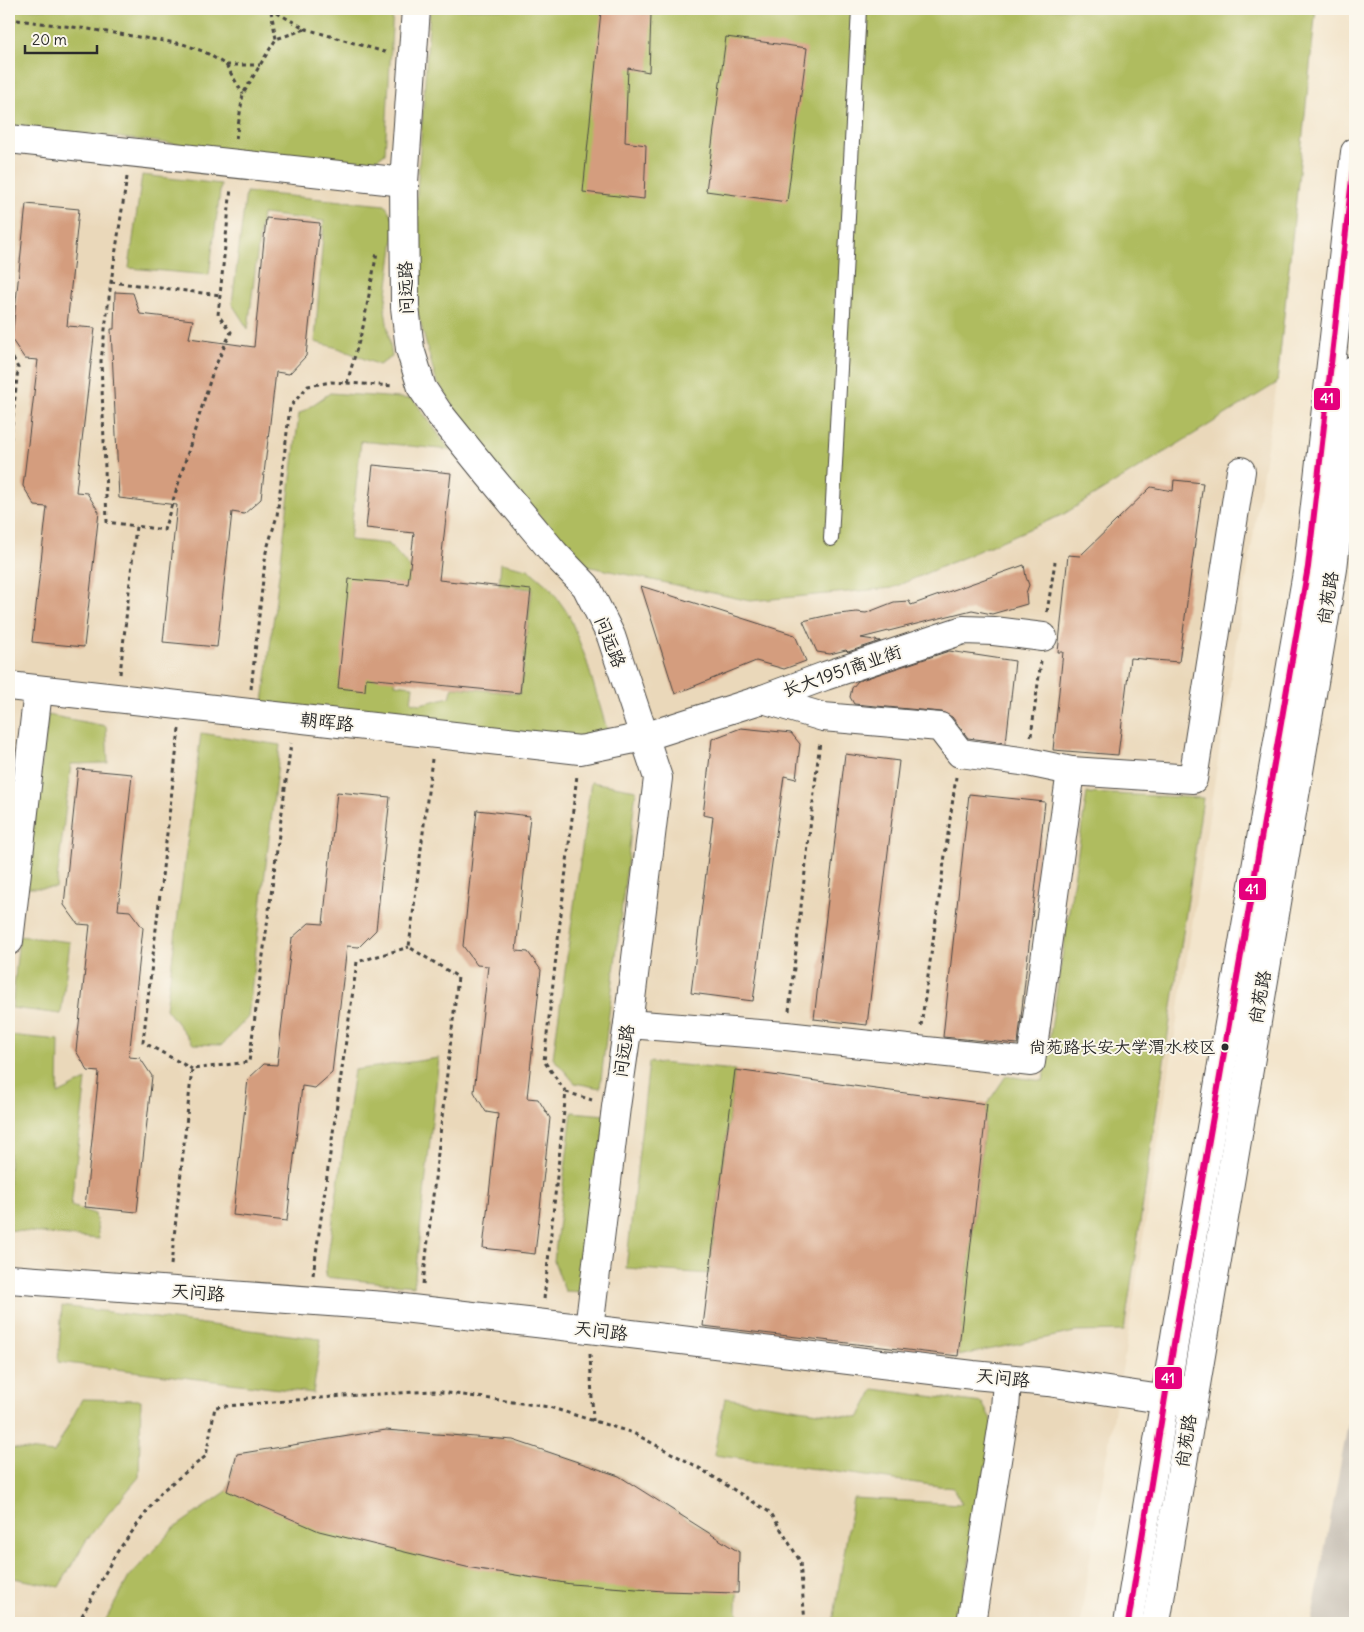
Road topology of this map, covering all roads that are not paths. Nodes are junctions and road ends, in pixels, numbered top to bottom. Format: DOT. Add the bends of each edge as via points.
graph roads {
  1 [pos="416,9"];
  2 [pos="859,9"];
  3 [pos="9,138"];
  4 [pos="1355,152"];
  5 [pos="404,182"];
  6 [pos="1355,369"];
  7 [pos="1241,471"];
  8 [pos="831,539"];
  9 [pos="1332,569"];
  10 [pos="1044,638"];
  11 [pos="9,686"];
  12 [pos="38,691"];
  13 [pos="763,699"];
  14 [pos="644,737"];
  15 [pos="1071,771"];
  16 [pos="9,941"];
  17 [pos="628,1024"];
  18 [pos="9,1279"];
  19 [pos="589,1329"];
  20 [pos="1007,1379"];
  21 [pos="1179,1402"];
  22 [pos="971,1623"];
  23 [pos="1128,1623"];
  24 [pos="1156,1623"];
  1 -- 5 [label="street, 问远路"];
  2 -- 8 [label="lane"];
  3 -- 5 [label="street"];
  4 -- 9 [label="street, 尚苑路"];
  5 -- 14 [label="street, 问远路" via="405,307 410,349 422,388 489,475 586,586 611,636"];
  6 -- 9 [label="street, 尚苑路"];
  7 -- 15 [label="street" via="1193,779"];
  9 -- 21 [label="street, 尚苑路"];
  10 -- 13 [label="street, 长大1951商业街" via="963,630"];
  11 -- 12 [label="street, 朝晖路"];
  12 -- 14 [label="street, 朝晖路" via="580,750"];
  12 -- 16 [label="street"];
  13 -- 14 [label="street, 长大1951商业街"];
  13 -- 15 [label="street" via="823,717 940,727 960,753"];
  14 -- 17 [label="street, 问远路" via="658,778"];
  15 -- 17 [label="street" via="1032,1062 786,1036"];
  17 -- 19 [label="street, 问远路"];
  18 -- 19 [label="street, 天问路" via="420,1310"];
  19 -- 20 [label="street, 天问路"];
  20 -- 21 [label="street, 天问路"];
  20 -- 22 [label="street" via="1005,1410"];
  21 -- 23 [label="street, 尚苑路"];
  21 -- 24 [label="street, 尚苑路"];
}
